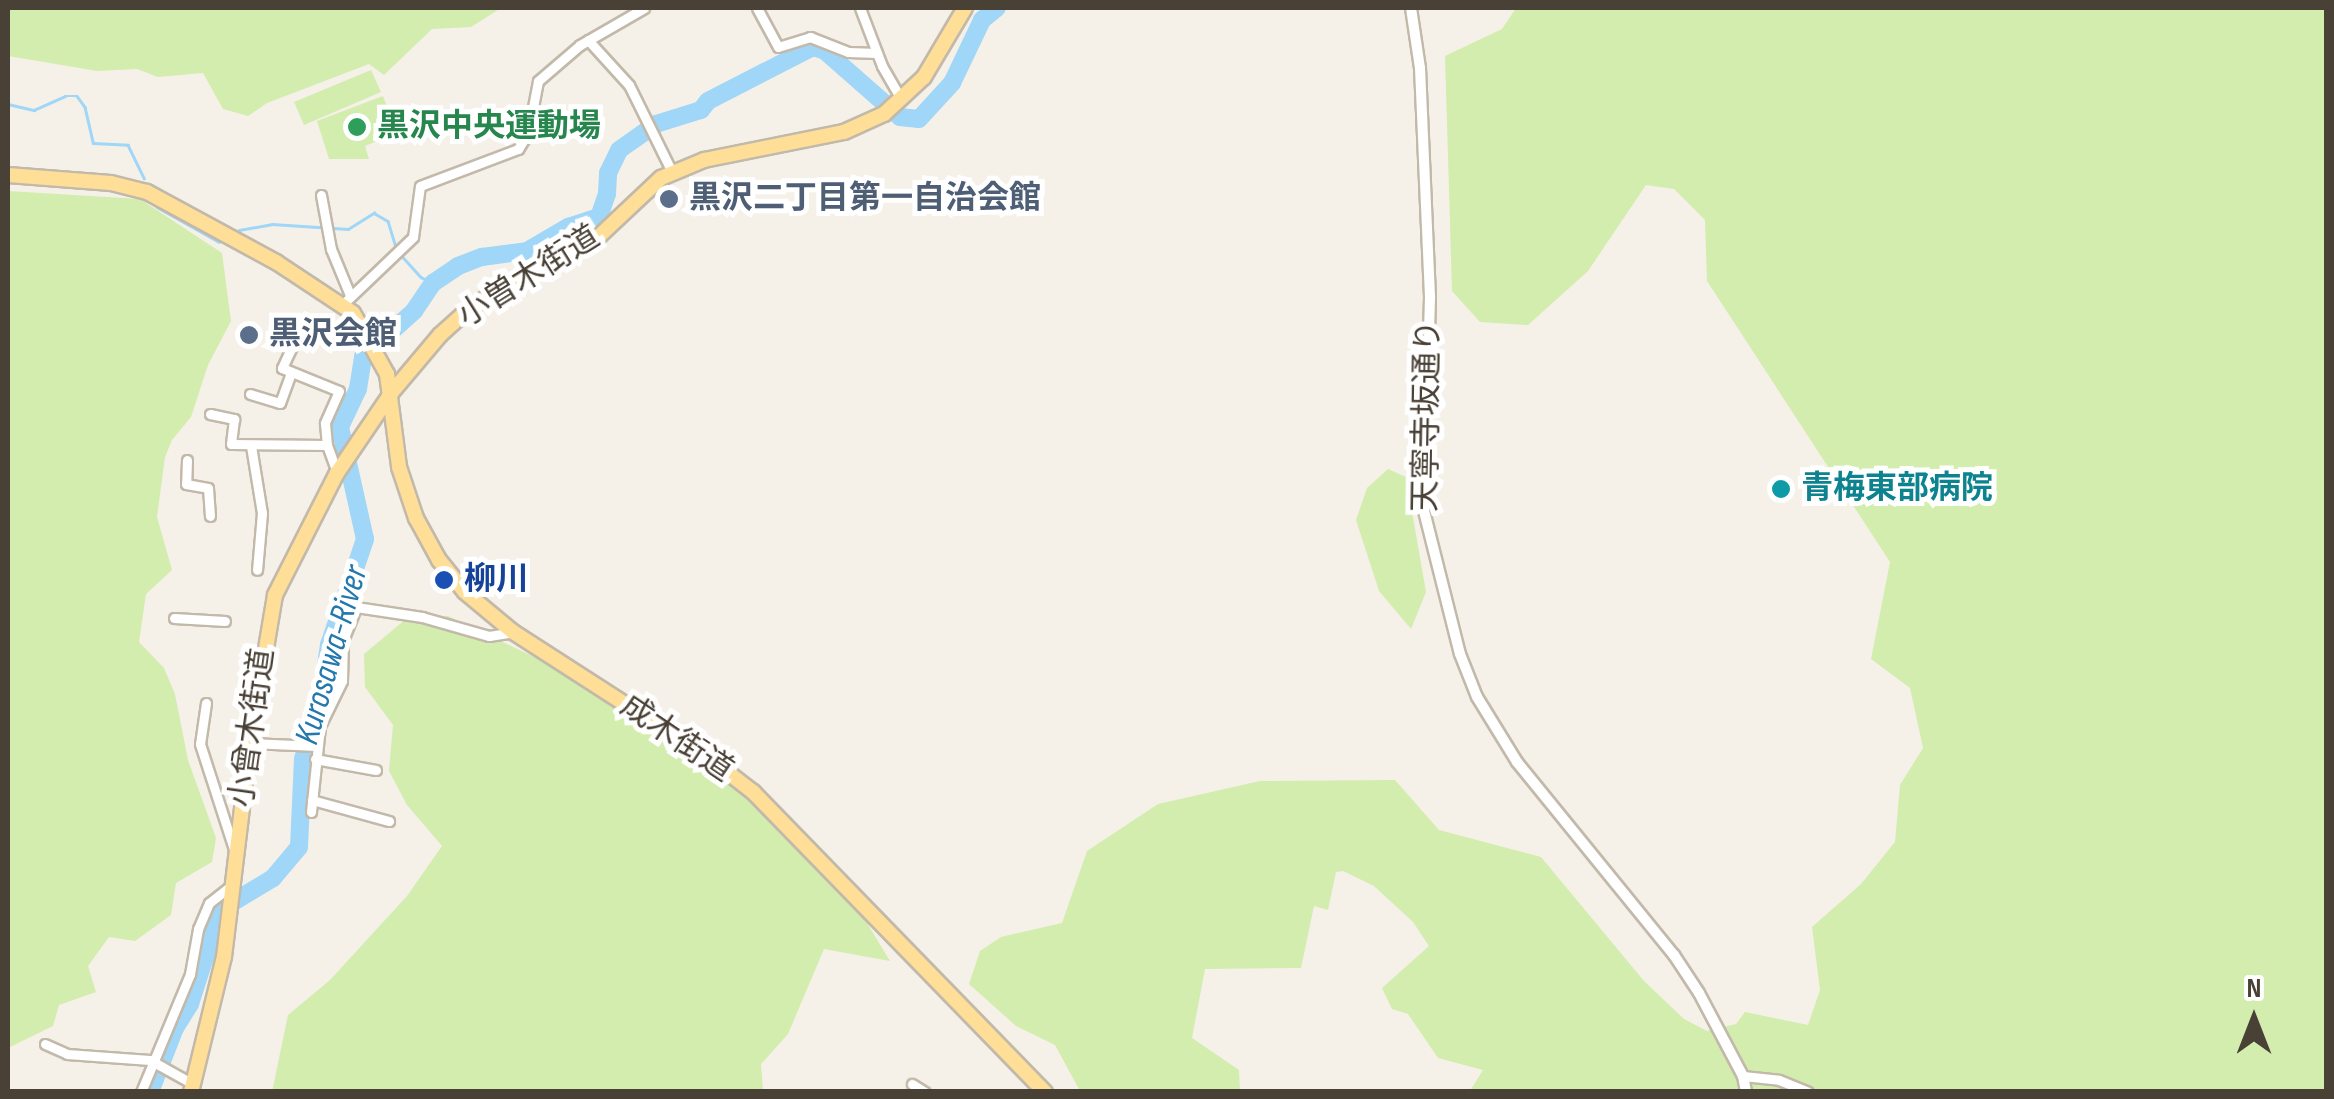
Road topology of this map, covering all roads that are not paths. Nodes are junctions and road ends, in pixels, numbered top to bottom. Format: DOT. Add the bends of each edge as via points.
graph roads {
  1 [pos="644,8"];
  2 [pos="757,8"];
  3 [pos="860,8"];
  4 [pos="965,8"];
  5 [pos="1411,8"];
  6 [pos="588,40"];
  7 [pos="877,53"];
  8 [pos="901,100"];
  9 [pos="672,172"];
  10 [pos="8,175"];
  11 [pos="321,195"];
  12 [pos="347,300"];
  13 [pos="295,340"];
  14 [pos="291,372"];
  15 [pos="392,392"];
  16 [pos="250,394"];
  17 [pos="210,414"];
  18 [pos="363,436"];
  19 [pos="326,445"];
  20 [pos="250,446"];
  21 [pos="396,446"];
  22 [pos="187,460"];
  23 [pos="339,471"];
  24 [pos="210,516"];
  25 [pos="257,570"];
  26 [pos="174,618"];
  27 [pos="225,620"];
  28 [pos="513,632"];
  29 [pos="206,703"];
  30 [pos="250,743"];
  31 [pos="314,746"];
  32 [pos="316,759"];
  33 [pos="376,770"];
  34 [pos="312,800"];
  35 [pos="311,812"];
  36 [pos="390,821"];
  37 [pos="236,856"];
  38 [pos="231,890"];
  39 [pos="45,1044"];
  40 [pos="150,1060"];
  41 [pos="1743,1076"];
  42 [pos="912,1084"];
  43 [pos="192,1088"];
  44 [pos="140,1092"];
  45 [pos="925,1092"];
  46 [pos="1046,1092"];
  47 [pos="1746,1092"];
  48 [pos="1808,1092"];
  1 -- 6 [label="street"];
  2 -- 7 [label="street" via="778,47 810,37 848,52"];
  3 -- 7 [label="street"];
  4 -- 8 [label="main road, 小曽木街道" via="927,73"];
  5 -- 41 [label="street, 天寧寺坂通り" via="1420,68 1431,317 1422,498 1460,654 1517,762 1674,955"];
  6 -- 9 [label="street" via="624,77"];
  6 -- 12 [label="street" via="538,80 518,150 420,186 413,237"];
  7 -- 8 [label="street"];
  8 -- 9 [label="main road, 小曽木街道" via="836,134"];
  9 -- 15 [label="main road, 小曽木街道" via="644,190 595,240 470,309"];
  10 -- 12 [label="main road" via="147,192"];
  11 -- 12 [label="street"];
  12 -- 15 [label="main road, 成木街道"];
  13 -- 14 [label="street" via="282,368"];
  14 -- 16 [label="street" via="280,403"];
  14 -- 19 [label="street" via="339,391 325,422"];
  15 -- 18 [label="main road, 小曾木街道"];
  15 -- 21 [label="main road, 成木街道"];
  17 -- 20 [label="street" via="234,419 231,444"];
  18 -- 21 [label="main road" via="380,435"];
  18 -- 23 [label="main road, 小曾木街道"];
  19 -- 20 [label="street"];
  19 -- 23 [label="street"];
  20 -- 25 [label="street" via="262,514"];
  21 -- 28 [label="main road, 成木街道" via="405,489 432,548 465,592"];
  22 -- 24 [label="street" via="186,484 208,488"];
  23 -- 30 [label="main road, 小曾木街道" via="275,595"];
  26 -- 27 [label="street"];
  28 -- 31 [label="street" via="489,636 356,607 343,640 342,680"];
  28 -- 46 [label="main road, 成木街道" via="753,792"];
  29 -- 37 [label="street" via="200,744"];
  30 -- 31 [label="street"];
  30 -- 37 [label="main road, 小曾木街道"];
  31 -- 32 [label="street"];
  32 -- 33 [label="street"];
  32 -- 34 [label="street"];
  34 -- 35 [label="street"];
  34 -- 36 [label="street"];
  37 -- 38 [label="main road, 小曾木街道"];
  38 -- 40 [label="street" via="209,903 190,974"];
  38 -- 43 [label="main road, 小曾木街道" via="214,1008"];
  39 -- 40 [label="street" via="67,1054"];
  40 -- 43 [label="street"];
  40 -- 44 [label="street"];
  41 -- 47 [label="street, 天寧寺坂通り"];
  41 -- 48 [label="street"];
  42 -- 45 [label="street"];
}
